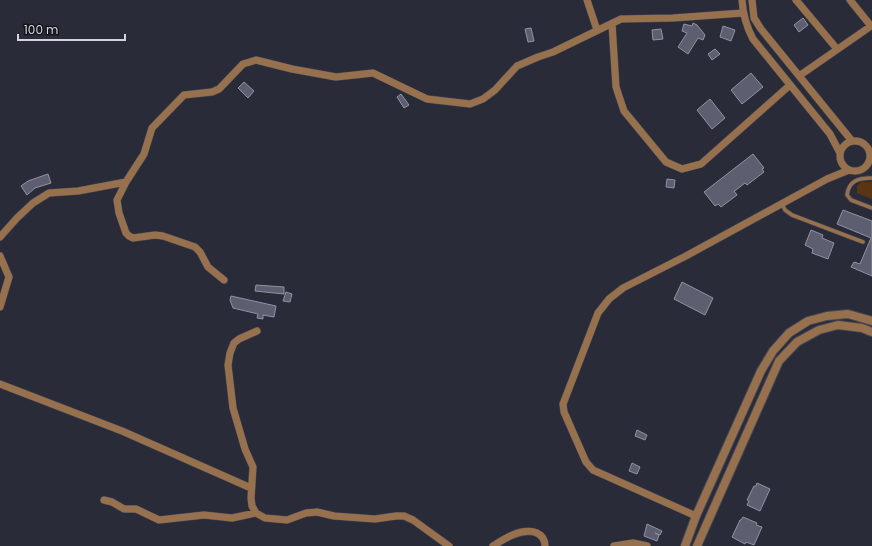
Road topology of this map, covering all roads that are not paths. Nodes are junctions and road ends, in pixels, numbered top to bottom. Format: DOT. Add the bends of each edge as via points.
graph roads {
  1 [pos="587,0"];
  2 [pos="742,0"];
  3 [pos="752,0"];
  4 [pos="796,0"];
  5 [pos="850,0"];
  6 [pos="743,13"];
  7 [pos="612,24"];
  8 [pos="872,26"];
  9 [pos="597,30"];
  10 [pos="836,50"];
  11 [pos="799,76"];
  12 [pos="790,85"];
  13 [pos="852,141"];
  14 [pos="870,149"];
  15 [pos="840,155"];
  16 [pos="870,163"];
  17 [pos="849,170"];
  18 [pos="872,178"];
  19 [pos="827,179"];
  20 [pos="126,182"];
  21 [pos="782,204"];
  22 [pos="872,208"];
  23 [pos="0,237"];
  24 [pos="863,242"];
  25 [pos="0,256"];
  26 [pos="224,280"];
  27 [pos="0,307"];
  28 [pos="872,321"];
  29 [pos="256,331"];
  30 [pos="872,332"];
  31 [pos="0,384"];
  32 [pos="252,488"];
  33 [pos="104,500"];
  34 [pos="256,513"];
  35 [pos="696,516"];
  36 [pos="687,545"];
  37 [pos="449,546"];
  38 [pos="493,546"];
  39 [pos="545,546"];
  40 [pos="614,546"];
  41 [pos="647,546"];
  42 [pos="697,546"];
  1 -- 9 [label="street"];
  2 -- 6 [label="street"];
  3 -- 11 [label="street" via="754,18"];
  4 -- 10 [label="street"];
  5 -- 8 [label="street"];
  6 -- 7 [label="street" via="621,19"];
  6 -- 12 [label="street" via="753,39"];
  7 -- 9 [label="street"];
  7 -- 12 [label="street" via="616,87 624,111 666,162 682,169 701,164"];
  8 -- 10 [label="street"];
  9 -- 20 [label="street" via="554,52 517,66 496,90 470,104 427,100 373,73 336,77 256,60 243,64 219,89 184,95 152,128 144,154"];
  10 -- 11 [label="street"];
  11 -- 13 [label="street"];
  12 -- 15 [label="street" via="830,134"];
  13 -- 14 [label="street" via="859,141"];
  13 -- 15 [label="street" via="844,145"];
  14 -- 16 [label="street"];
  15 -- 17 [label="street" via="843,165"];
  15 -- 19 [label="street" via="837,169"];
  16 -- 17 [label="street" via="858,171"];
  17 -- 19 [label="street"];
  18 -- 22 [label="lane" via="852,182 847,195 851,200"];
  19 -- 21 [label="street"];
  20 -- 23 [label="street" via="78,191 49,193 33,203"];
  20 -- 26 [label="street" via="117,200 126,233 133,238 163,236 195,247 208,268"];
  21 -- 24 [label="lane" via="792,215"];
  21 -- 35 [label="street" via="623,288 609,299 598,313 562,404 586,462 593,470"];
  25 -- 27 [label="street" via="9,277"];
  28 -- 35 [label="street" via="848,314 808,321 789,334 773,351 761,371"];
  29 -- 32 [label="street" via="234,343 228,365 233,408 253,467"];
  30 -- 42 [label="street" via="838,325 819,330 797,342 779,361"];
  31 -- 32 [label="street" via="122,431"];
  32 -- 34 [label="street" via="252,506"];
  33 -- 34 [label="street" via="124,509 136,509 159,520 204,515 232,518"];
  34 -- 37 [label="street" via="265,518 282,520 317,512 375,519 404,516"];
  35 -- 36 [label="street"];
  38 -- 39 [label="street" via="514,534 525,532 540,535 545,541"];
  40 -- 41 [label="street" via="633,543"];
}
